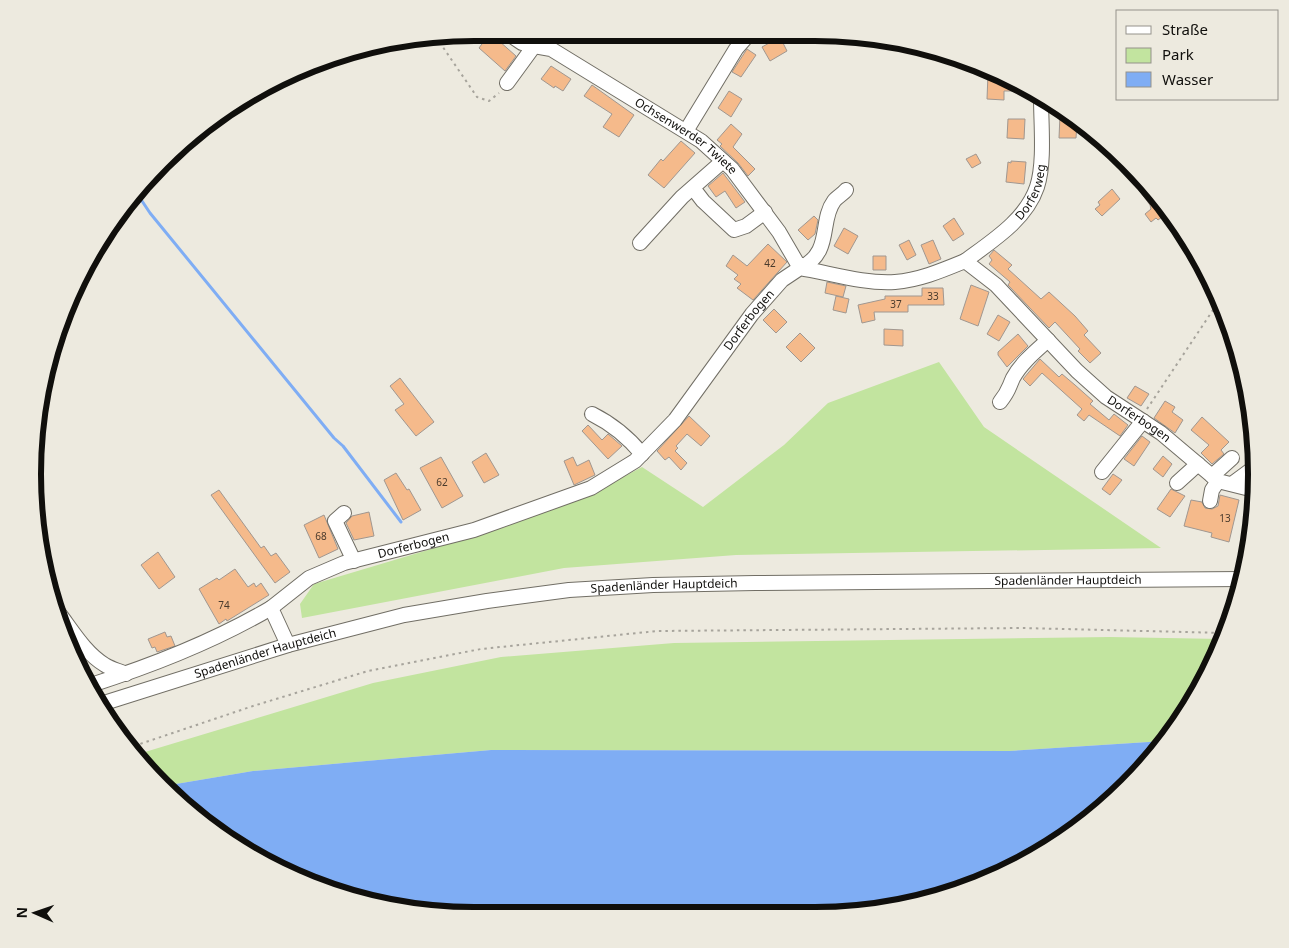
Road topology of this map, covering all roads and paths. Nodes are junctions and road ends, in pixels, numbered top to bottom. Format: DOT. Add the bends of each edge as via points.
graph roads {
  1 [pos="519,41"];
  2 [pos="743,41"];
  3 [pos="439,43"];
  4 [pos="534,46"];
  5 [pos="507,83"];
  6 [pos="1041,105"];
  7 [pos="686,131"];
  8 [pos="723,161"];
  9 [pos="693,188"];
  10 [pos="846,190"];
  11 [pos="765,212"];
  12 [pos="640,243"];
  13 [pos="965,261"];
  14 [pos="800,268"];
  15 [pos="1215,308"];
  16 [pos="1048,340"];
  17 [pos="1000,402"];
  18 [pos="592,414"];
  19 [pos="1141,420"];
  20 [pos="642,454"];
  21 [pos="1232,458"];
  22 [pos="1198,464"];
  23 [pos="1102,472"];
  24 [pos="1248,472"];
  25 [pos="1215,478"];
  26 [pos="1176,482"];
  27 [pos="1232,484"];
  28 [pos="1247,488"];
  29 [pos="1210,501"];
  30 [pos="344,513"];
  31 [pos="354,561"];
  32 [pos="1234,579"];
  33 [pos="271,608"];
  34 [pos="69,626"];
  35 [pos="1217,634"];
  36 [pos="288,645"];
  37 [pos="126,674"];
  38 [pos="96,684"];
  39 [pos="107,702"];
  40 [pos="137,745"];
  1 -- 4 [label="street, Ochsenwerder Twiete"];
  2 -- 7 [label="street"];
  3 -- 5 [label="path" via="477,97 489,101"];
  4 -- 5 [label="street"];
  4 -- 7 [label="street, Ochsenwerder Twiete" via="551,49"];
  6 -- 13 [label="street, Dorferweg" via="1037,187 1022,214"];
  7 -- 8 [label="street, Ochsenwerder Twiete"];
  8 -- 9 [label="street"];
  8 -- 11 [label="street, Ochsenwerder Twiete"];
  9 -- 11 [label="street" via="734,230 746,226"];
  9 -- 12 [label="street"];
  10 -- 14 [label="street, Dorferbogen" via="834,201 825,240 809,264"];
  11 -- 14 [label="street, Ochsenwerder Twiete"];
  13 -- 14 [label="street" via="934,274 895,282"];
  13 -- 16 [label="street, Dorferbogen" via="996,284"];
  14 -- 20 [label="street, Dorferbogen" via="782,280 752,314 675,420"];
  15 -- 19 [label="path"];
  16 -- 17 [label="street" via="1023,364"];
  16 -- 19 [label="street, Dorferbogen" via="1106,397"];
  18 -- 20 [label="street" via="630,439"];
  19 -- 22 [label="street, Dorferbogen"];
  19 -- 23 [label="street"];
  20 -- 31 [label="street, Dorferbogen" via="591,488 474,530"];
  21 -- 25 [label="street"];
  22 -- 25 [label="street, Dorferbogen"];
  22 -- 26 [label="street"];
  24 -- 27 [label="street"];
  25 -- 27 [label="street, Dorferbogen"];
  25 -- 29 [label="street"];
  27 -- 28 [label="street, Dorferbogen"];
  30 -- 31 [label="street" via="335,522"];
  31 -- 33 [label="street, Dorferbogen" via="309,578"];
  32 -- 36 [label="street, Spadenländer Hauptdeich" via="755,583 569,590 404,615"];
  33 -- 36 [label="street"];
  33 -- 37 [label="street, Dorferbogen" via="230,632"];
  34 -- 37 [label="street" via="105,665"];
  35 -- 40 [label="path" via="1023,628 657,631 481,648 368,671"];
  36 -- 39 [label="street, Spadenländer Hauptdeich"];
  37 -- 38 [label="street, Dorferbogen"];
}
